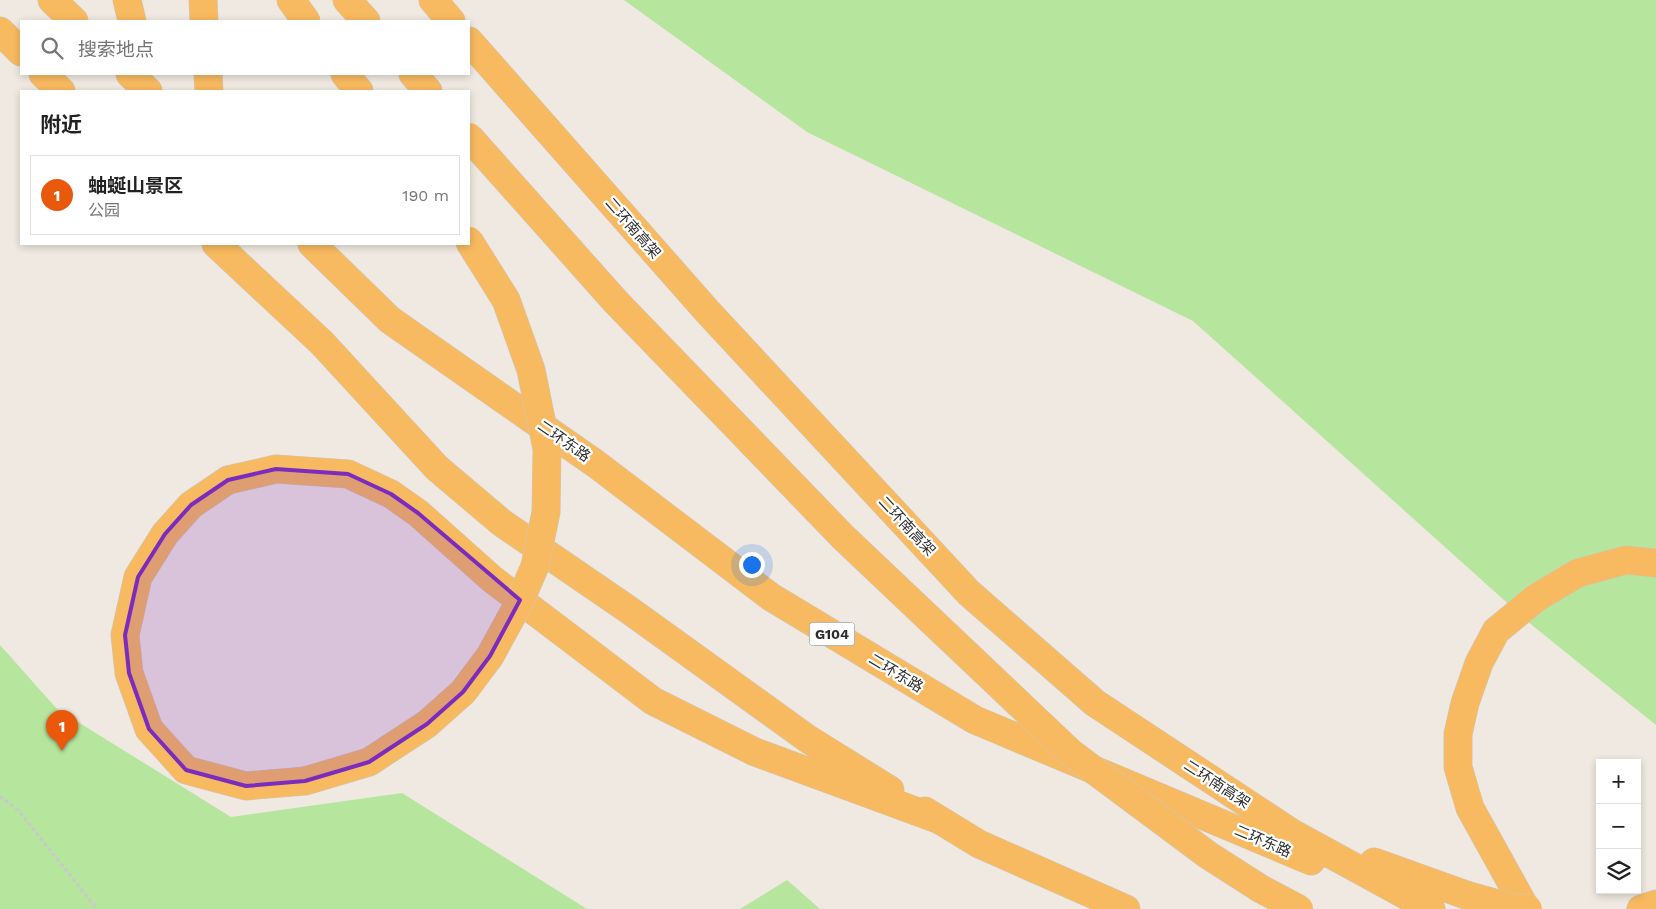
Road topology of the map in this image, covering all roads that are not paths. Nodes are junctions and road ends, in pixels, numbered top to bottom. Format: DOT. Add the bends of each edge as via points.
graph roads {
  1 [pos="52,0"];
  2 [pos="128,0"];
  3 [pos="203,0"];
  4 [pos="291,0"];
  5 [pos="347,0"];
  6 [pos="432,0"];
  7 [pos="73,20"];
  8 [pos="132,20"];
  9 [pos="204,20"];
  10 [pos="305,20"];
  11 [pos="365,20"];
  12 [pos="450,20"];
  13 [pos="0,31"];
  14 [pos="470,42"];
  15 [pos="20,51"];
  16 [pos="44,75"];
  17 [pos="131,75"];
  18 [pos="144,75"];
  19 [pos="208,75"];
  20 [pos="346,75"];
  21 [pos="414,75"];
  22 [pos="60,90"];
  23 [pos="147,90"];
  24 [pos="148,90"];
  25 [pos="209,90"];
  26 [pos="358,90"];
  27 [pos="427,90"];
  28 [pos="470,137"];
  29 [pos="470,243"];
  30 [pos="217,245"];
  31 [pos="313,245"];
  32 [pos="1656,563"];
  33 [pos="520,600"];
  34 [pos="520,600"];
  35 [pos="520,600"];
  36 [pos="520,600"];
  37 [pos="940,820"];
  38 [pos="1292,833"];
  39 [pos="1656,904"];
  40 [pos="1126,909"];
  41 [pos="1299,909"];
  42 [pos="1420,909"];
  43 [pos="1431,909"];
  44 [pos="1527,909"];
  45 [pos="1641,909"];
  1 -- 7 [label="highway"];
  2 -- 8 [label="highway"];
  3 -- 9 [label="highway"];
  4 -- 10 [label="highway"];
  5 -- 11 [label="highway"];
  6 -- 12 [label="highway"];
  13 -- 15 [label="highway"];
  14 -- 38 [label="highway, 二环南高架" via="707,312 969,593 1095,703"];
  16 -- 22 [label="highway"];
  17 -- 23 [label="highway"];
  18 -- 24 [label="highway"];
  19 -- 25 [label="highway"];
  20 -- 26 [label="highway"];
  21 -- 27 [label="highway"];
  28 -- 41 [label="highway, bridge" via="616,302 843,537 1071,753 1208,855"];
  29 -- 33 [label="highway, bridge" via="506,300 531,370 547,449 546,512 535,566"];
  30 -- 37 [label="highway" via="322,343 437,468 502,523 808,739"];
  31 -- 42 [label="highway, 二环东路 / G104" via="390,320 596,464 771,597 975,720"];
  32 -- 44 [label="highway" via="1626,560 1578,573 1536,598 1496,631 1478,662 1458,734 1458,767 1470,808"];
  34 -- 35 [label="highway, bridge" via="490,656 463,692 427,724 369,762 305,781 246,786 186,770 149,729 130,673 125,635 138,577 165,534 191,504 228,480 276,469 348,474 391,494"];
  36 -- 37 [label="highway, bridge" via="653,701 756,752"];
  37 -- 40 [label="highway" via="979,844"];
  38 -- 43 [label="highway, 二环南高架"];
  38 -- 44 [label="highway, bridge" via="1466,895"];
  39 -- 45 [label="highway"];
}
